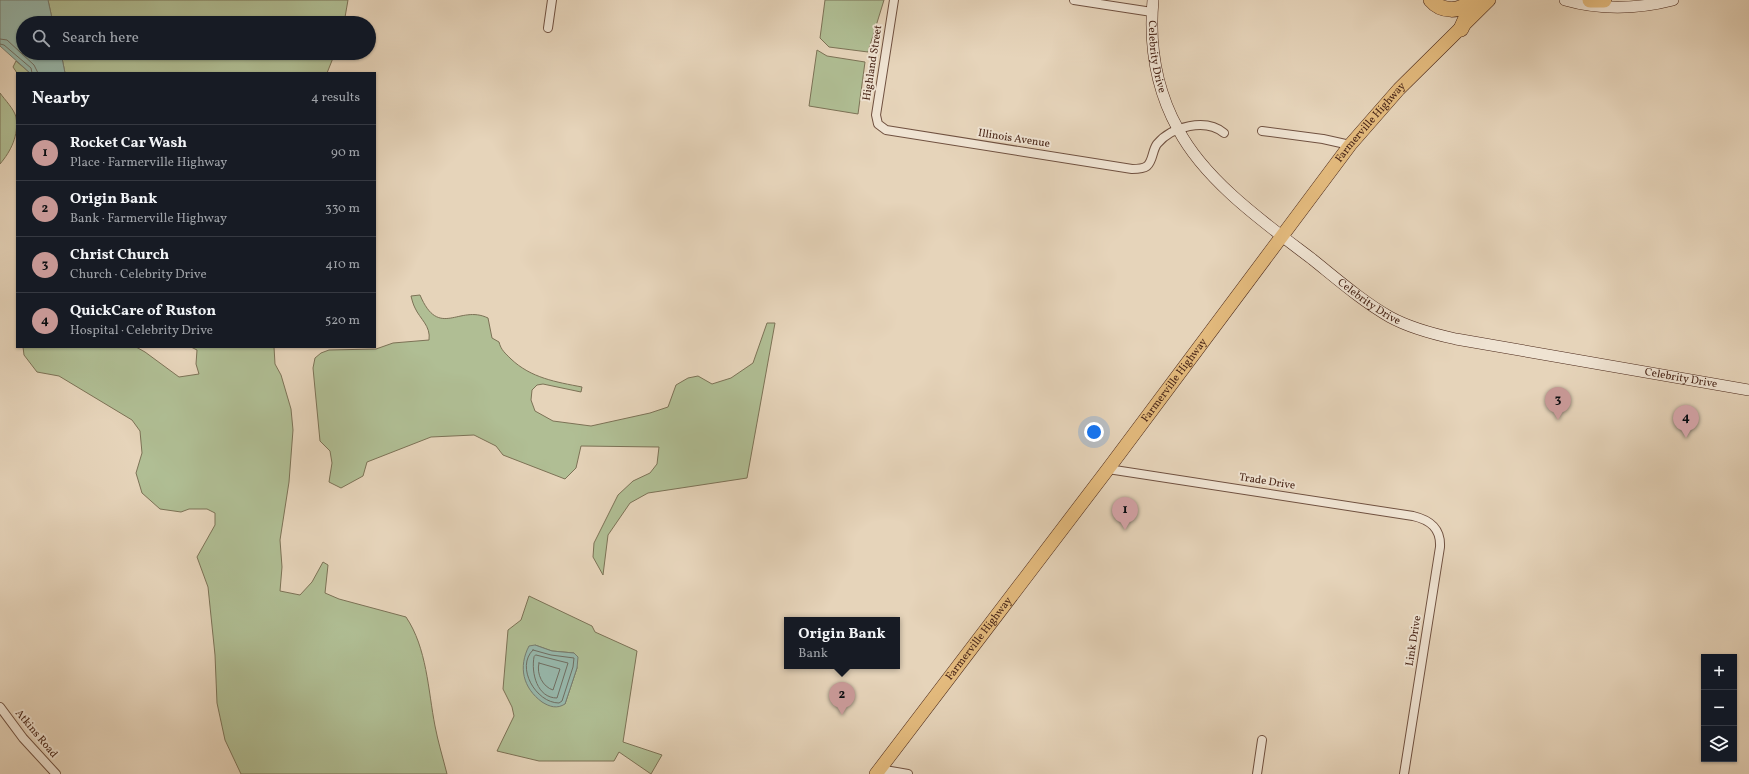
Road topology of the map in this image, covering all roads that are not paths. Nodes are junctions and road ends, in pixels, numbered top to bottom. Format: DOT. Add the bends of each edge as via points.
graph roads {
  1 [pos="552,0"];
  2 [pos="894,0"];
  3 [pos="1074,0"];
  4 [pos="1153,0"];
  5 [pos="1431,0"];
  6 [pos="1472,0"];
  7 [pos="1489,0"];
  8 [pos="1565,0"];
  9 [pos="1590,0"];
  10 [pos="1604,0"];
  11 [pos="1673,0"];
  12 [pos="1152,12"];
  13 [pos="548,28"];
  14 [pos="1461,29"];
  15 [pos="881,128"];
  16 [pos="1178,130"];
  17 [pos="1262,131"];
  18 [pos="1224,133"];
  19 [pos="1350,145"];
  20 [pos="1281,235"];
  21 [pos="1749,390"];
  22 [pos="1108,469"];
  23 [pos="1422,518"];
  24 [pos="0,707"];
  25 [pos="1262,740"];
  26 [pos="877,772"];
  27 [pos="56,774"];
  28 [pos="908,774"];
  29 [pos="1257,774"];
  30 [pos="1404,774"];
  1 -- 13 [label="street"];
  2 -- 15 [label="street, Highland Street" via="876,110"];
  3 -- 12 [label="street"];
  4 -- 12 [label="street, Celebrity Drive"];
  5 -- 6 [label="highway" via="1438,6 1454,9"];
  6 -- 14 [label="highway"];
  7 -- 14 [label="main road, Farmerville Highway"];
  8 -- 11 [label="street" via="1593,6 1625,7"];
  9 -- 10 [label="highway"];
  12 -- 16 [label="street, Celebrity Drive" via="1152,43 1156,67 1166,104"];
  14 -- 19 [label="main road, Farmerville Highway" via="1399,89"];
  15 -- 16 [label="street, Illinois Avenue" via="1119,167 1144,168 1151,161 1157,144"];
  16 -- 18 [label="street" via="1192,125 1212,127"];
  16 -- 20 [label="street, Celebrity Drive" via="1219,183"];
  17 -- 19 [label="street"];
  19 -- 20 [label="main road, Farmerville Highway"];
  20 -- 21 [label="street, Celebrity Drive" via="1359,297 1390,317 1430,333"];
  20 -- 22 [label="main road, Farmerville Highway"];
  22 -- 23 [label="street, Trade Drive"];
  22 -- 26 [label="main road, Farmerville Highway"];
  23 -- 30 [label="street, Link Drive" via="1438,530 1440,542"];
  24 -- 27 [label="street, Atkins Road" via="23,738"];
  25 -- 29 [label="street"];
  26 -- 28 [label="street"];
}
